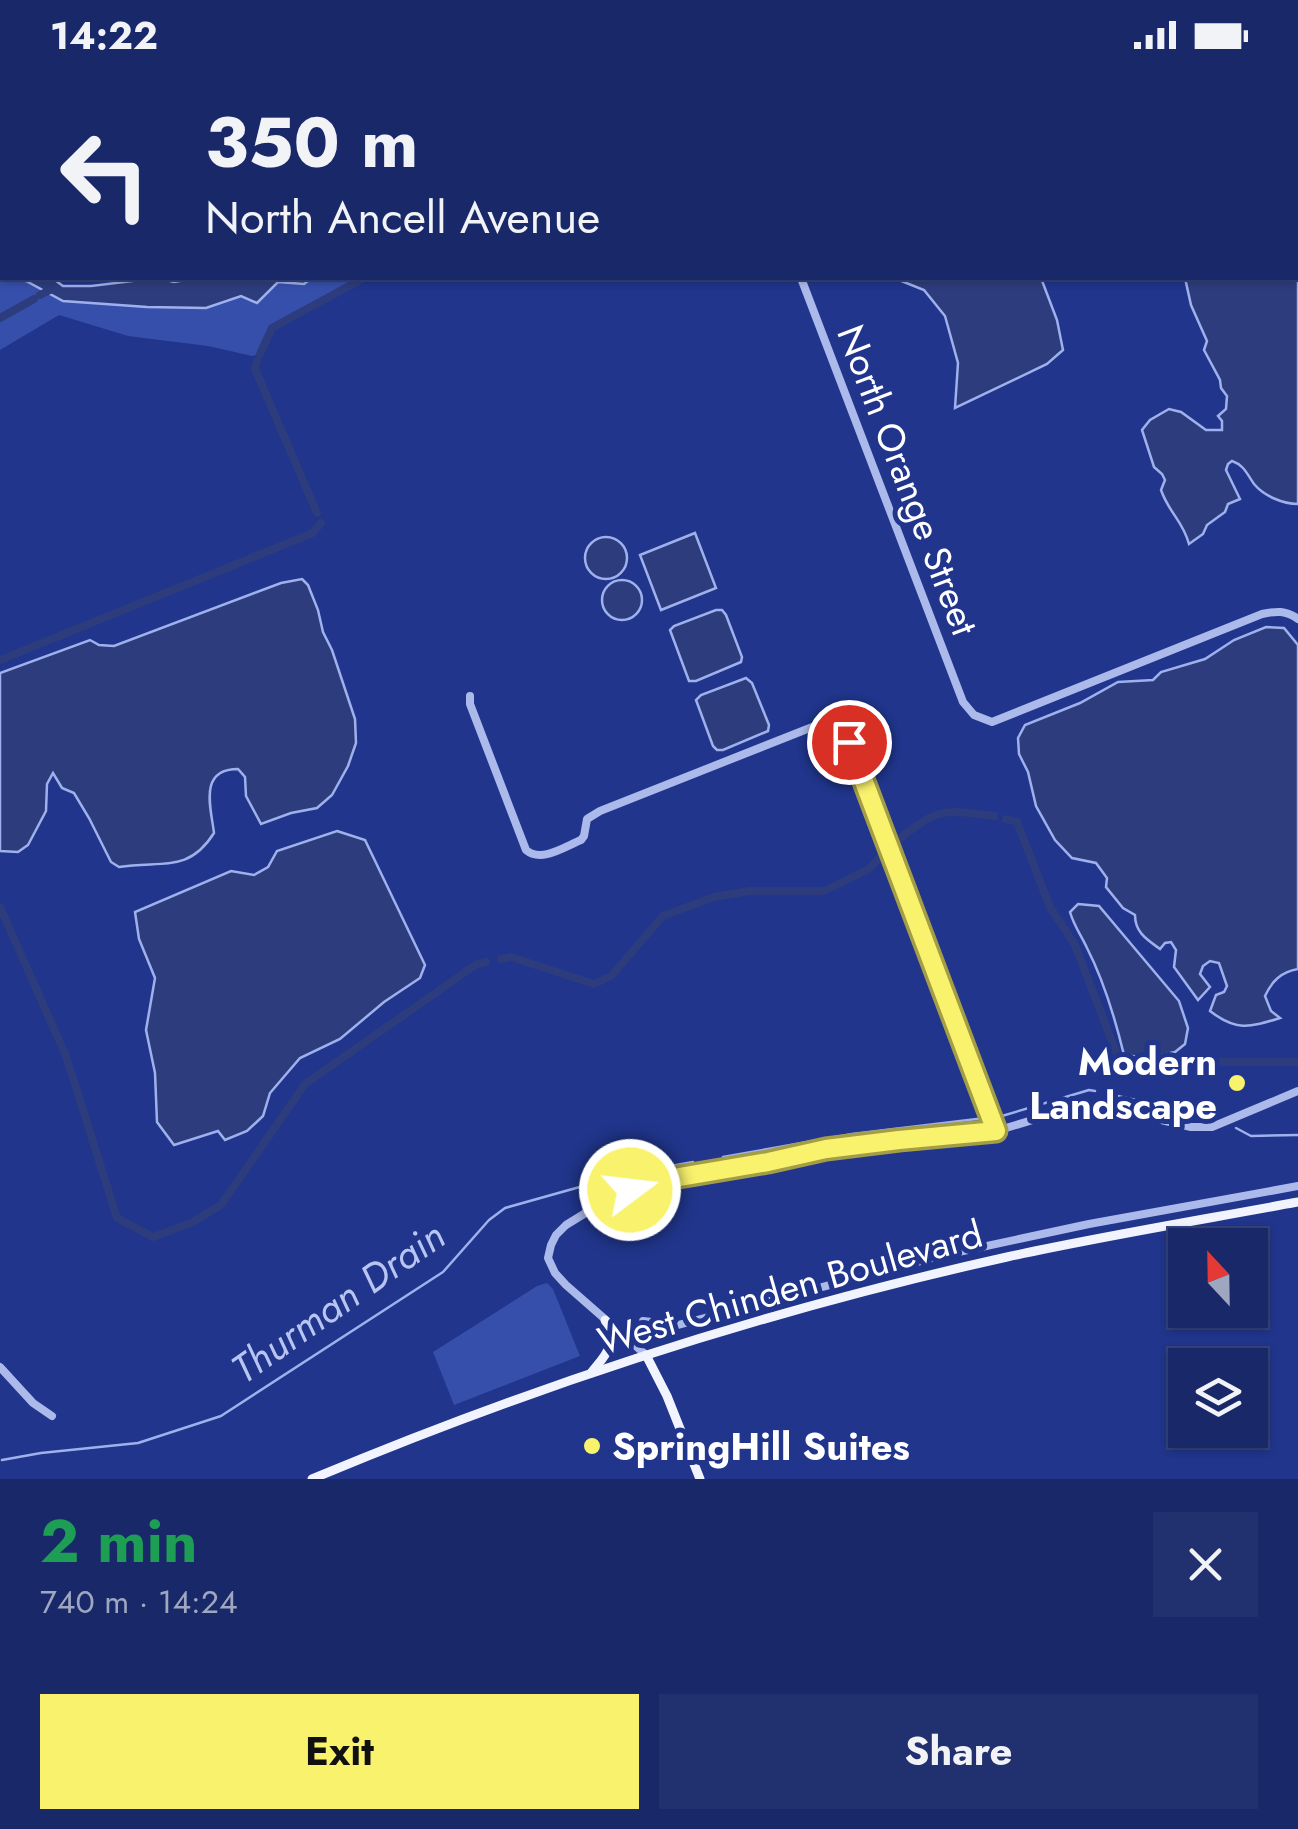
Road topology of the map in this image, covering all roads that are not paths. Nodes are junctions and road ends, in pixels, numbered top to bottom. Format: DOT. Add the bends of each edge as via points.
graph roads {
  1 [pos="802,280"];
  2 [pos="1294,616"];
  3 [pos="470,696"];
  4 [pos="1298,1092"];
  5 [pos="996,1131"];
  6 [pos="1298,1186"];
  7 [pos="1298,1202"];
  8 [pos="605,1320"];
  9 [pos="643,1321"];
  10 [pos="646,1355"];
  11 [pos="0,1367"];
  12 [pos="591,1373"];
  13 [pos="52,1416"];
  14 [pos="312,1479"];
  15 [pos="700,1479"];
  1 -- 2 [label="street, North Orange Street" via="963,702 974,714 992,722 1262,614"];
  3 -- 5 [label="street" via="526,850 537,856 581,840 588,819 600,811 825,722 840,725"];
  4 -- 5 [label="street" via="1212,1127 1102,1106"];
  5 -- 8 [label="street" via="826,1149 650,1183 604,1202 556,1235 548,1258"];
  6 -- 9 [label="street" via="940,1256 678,1325"];
  7 -- 10 [label="main road, West Chinden Boulevard" via="1008,1257"];
  8 -- 10 [label="street"];
  8 -- 12 [label="main road" via="612,1340"];
  10 -- 12 [label="main road, West Chinden Boulevard"];
  10 -- 15 [label="main road"];
  11 -- 13 [label="street"];
  12 -- 14 [label="main road, West Chinden Boulevard"];
}
